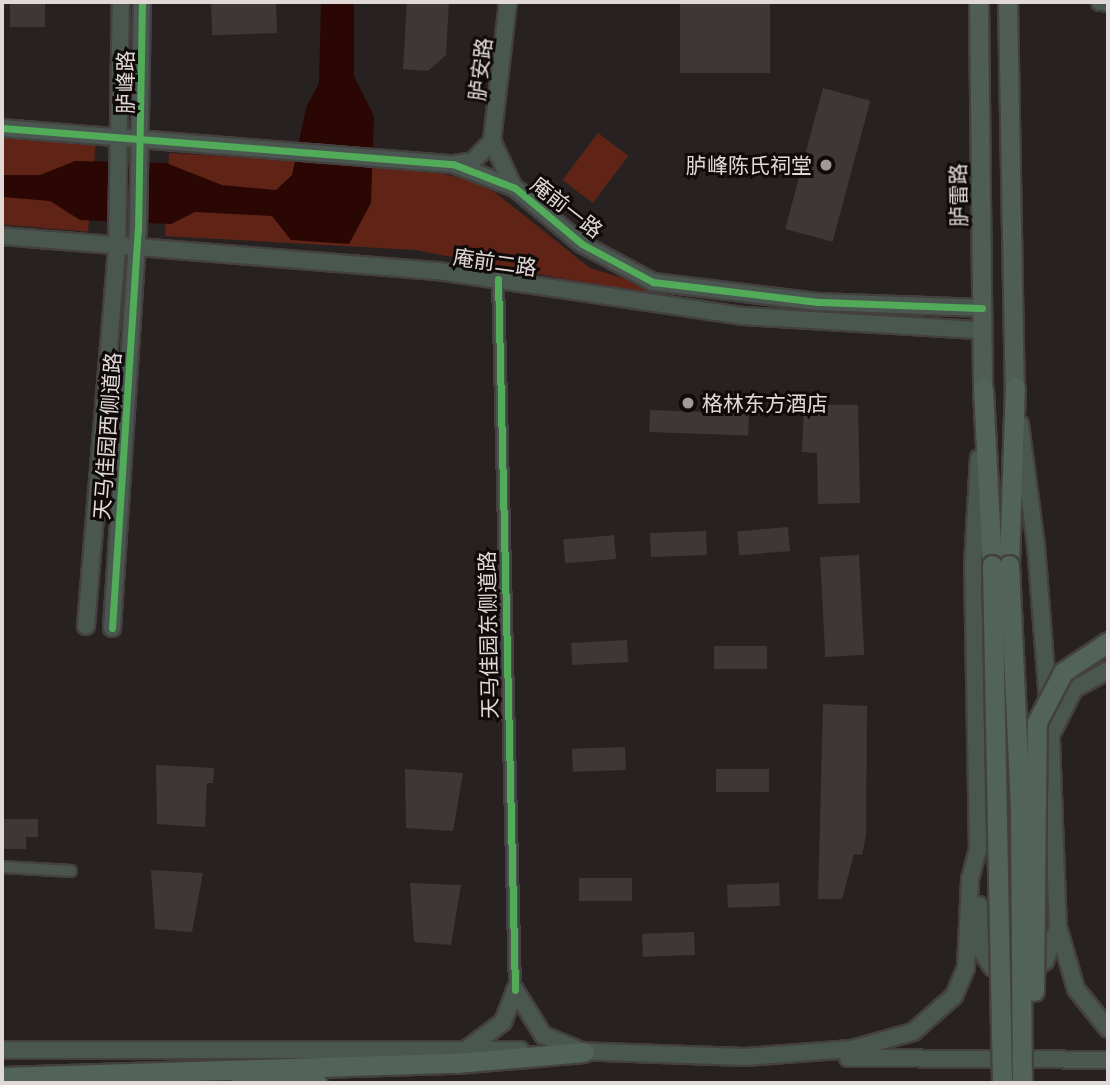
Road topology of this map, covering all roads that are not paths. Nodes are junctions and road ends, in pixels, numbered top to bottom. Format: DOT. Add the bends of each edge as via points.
graph roads {
  1 [pos="121,2"];
  2 [pos="142,2"];
  3 [pos="508,2"];
  4 [pos="979,2"];
  5 [pos="1008,2"];
  6 [pos="1100,2"];
  7 [pos="1108,3"];
  8 [pos="2,128"];
  9 [pos="121,137"];
  10 [pos="142,138"];
  11 [pos="492,141"];
  12 [pos="453,164"];
  13 [pos="515,188"];
  14 [pos="2,236"];
  15 [pos="117,237"];
  16 [pos="137,239"];
  17 [pos="498,279"];
  18 [pos="982,308"];
  19 [pos="982,330"];
  20 [pos="1015,387"];
  21 [pos="983,389"];
  22 [pos="1001,565"];
  23 [pos="86,626"];
  24 [pos="112,628"];
  25 [pos="1108,642"];
  26 [pos="1108,670"];
  27 [pos="1051,740"];
  28 [pos="978,850"];
  29 [pos="2,867"];
  30 [pos="71,871"];
  31 [pos="1058,927"];
  32 [pos="515,990"];
  33 [pos="1108,1029"];
  34 [pos="2,1050"];
  35 [pos="584,1052"];
  36 [pos="462,1056"];
  37 [pos="745,1057"];
  38 [pos="1108,1060"];
  39 [pos="2,1079"];
  40 [pos="317,1083"];
  41 [pos="1002,1083"];
  42 [pos="1022,1083"];
  43 [pos="1029,1083"];
  1 -- 9 [label="street, 胪峰路"];
  2 -- 10 [label="street, 胪峰路"];
  3 -- 11 [label="street, 胪安路"];
  4 -- 18 [label="main road, 胪雷路"];
  5 -- 20 [label="main road"];
  6 -- 7 [label="street"];
  8 -- 9 [label="street, 庵前一路"];
  9 -- 10 [label="street, 庵前一路"];
  9 -- 15 [label="street, 胪峰路"];
  10 -- 12 [label="street, 庵前一路"];
  10 -- 16 [label="street, 胪峰路"];
  11 -- 12 [label="street" via="472,160"];
  11 -- 13 [label="street"];
  12 -- 13 [label="street, 庵前一路"];
  13 -- 18 [label="street, 庵前一路" via="583,244 653,282 818,302"];
  14 -- 15 [label="street, 庵前二路"];
  15 -- 16 [label="street, 庵前二路"];
  15 -- 23 [label="street, 天马佳园西侧道路"];
  16 -- 17 [label="street, 庵前二路"];
  16 -- 24 [label="street, 天马佳园西侧道路"];
  17 -- 19 [label="street, 庵前二路" via="692,311"];
  17 -- 32 [label="street, 天马佳园东侧道路"];
  18 -- 19 [label="main road, 胪雷路"];
  19 -- 21 [label="main road, 胪雷路"];
  20 -- 22 [label="highway"];
  20 -- 27 [label="street" via="1036,545"];
  21 -- 22 [label="highway"];
  21 -- 28 [label="street" via="973,565"];
  22 -- 41 [label="highway, bridge"];
  22 -- 42 [label="highway, bridge" via="1020,811"];
  25 -- 43 [label="highway, bridge" via="1063,672 1037,722"];
  26 -- 27 [label="street" via="1066,699"];
  27 -- 31 [label="street"];
  28 -- 31 [label="street" via="980,949 992,967 1008,971 1038,966 1052,948"];
  28 -- 37 [label="street" via="970,879 966,968 954,996 933,1020 876,1045"];
  29 -- 30 [label="street"];
  31 -- 33 [label="street" via="1076,989"];
  32 -- 35 [label="street" via="543,1035"];
  32 -- 36 [label="street" via="503,1022"];
  34 -- 36 [label="street" via="328,1049"];
  35 -- 36 [label="highway"];
  35 -- 37 [label="street"];
  36 -- 39 [label="highway"];
  37 -- 38 [label="street"];
  39 -- 40 [label="highway"];
}
